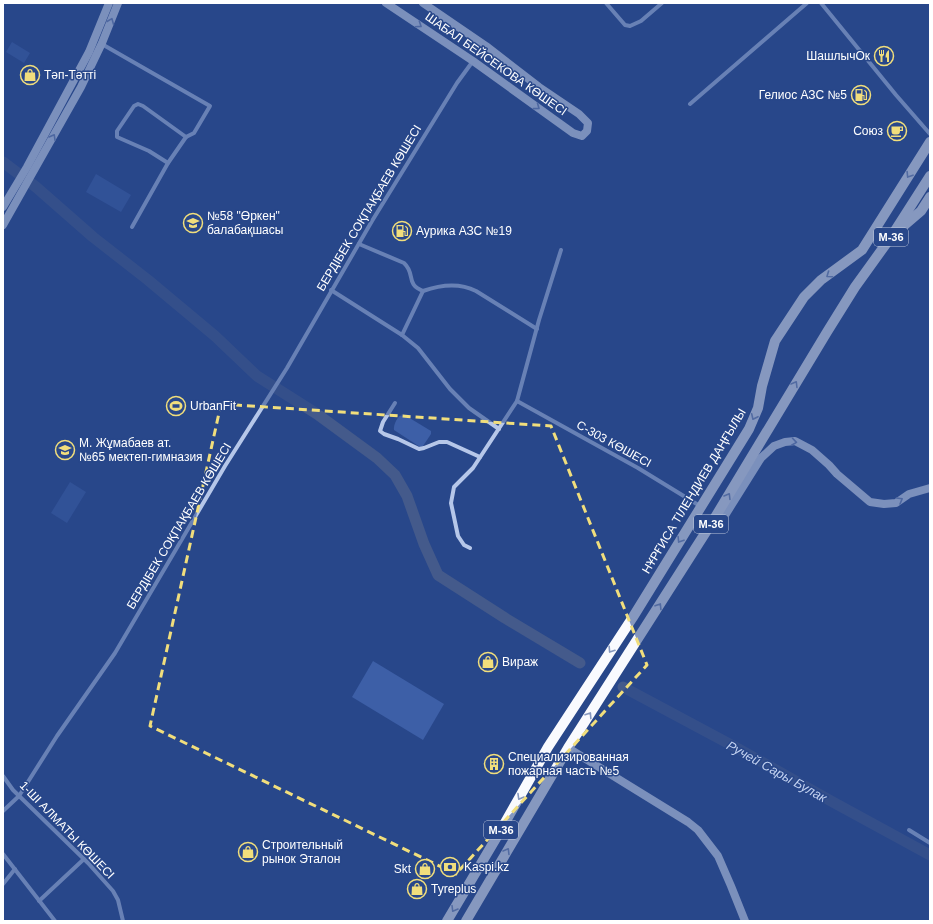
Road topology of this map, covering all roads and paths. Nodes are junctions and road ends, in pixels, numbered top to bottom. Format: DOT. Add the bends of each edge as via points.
graph roads {
  1 [pos="108,3"];
  2 [pos="118,3"];
  3 [pos="386,3"];
  4 [pos="423,3"];
  5 [pos="606,3"];
  6 [pos="662,3"];
  7 [pos="807,3"];
  8 [pos="821,3"];
  9 [pos="94,40"];
  10 [pos="102,44"];
  11 [pos="473,61"];
  12 [pos="690,104"];
  13 [pos="930,134"];
  14 [pos="186,137"];
  15 [pos="930,142"];
  16 [pos="168,163"];
  17 [pos="30,169"];
  18 [pos="930,176"];
  19 [pos="17,192"];
  20 [pos="930,197"];
  21 [pos="3,207"];
  22 [pos="3,225"];
  23 [pos="132,227"];
  24 [pos="891,237"];
  25 [pos="359,244"];
  26 [pos="561,250"];
  27 [pos="862,250"];
  28 [pos="876,259"];
  29 [pos="331,290"];
  30 [pos="423,291"];
  31 [pos="537,328"];
  32 [pos="402,334"];
  33 [pos="517,401"];
  34 [pos="395,403"];
  35 [pos="499,428"];
  36 [pos="480,457"];
  37 [pos="930,488"];
  38 [pos="700,506"];
  39 [pos="711,524"];
  40 [pos="470,548"];
  41 [pos="633,617"];
  42 [pos="646,626"];
  43 [pos="553,739"];
  44 [pos="568,748"];
  45 [pos="3,776"];
  46 [pos="19,796"];
  47 [pos="3,811"];
  48 [pos="909,830"];
  49 [pos="930,843"];
  50 [pos="3,854"];
  51 [pos="84,859"];
  52 [pos="15,869"];
  53 [pos="3,884"];
  54 [pos="39,901"];
  55 [pos="55,921"];
  56 [pos="123,921"];
  57 [pos="447,921"];
  58 [pos="466,921"];
  59 [pos="745,921"];
  1 -- 9 [label="main road"];
  10 -- 2 [label="main road, one-way"];
  3 -- 11 [label="main road, ШАБАЛ БЕЙСЕКОВА КӨШЕСІ, one-way"];
  11 -- 4 [label="main road, ШАБАЛ БЕЙСЕКОВА КӨШЕСІ, one-way" via="573,133 582,136 585,134 588,123 579,114"];
  5 -- 6 [label="street" via="624,25 630,26 635,25"];
  7 -- 12 [label="street"];
  8 -- 13 [label="street"];
  9 -- 10 [label="street"];
  9 -- 17 [label="main road"];
  10 -- 14 [label="street" via="210,106 194,132"];
  17 -- 10 [label="main road, one-way" via="81,87"];
  11 -- 25 [label="street, БЕРДІБЕК СОҚПАҚБАЕВ КӨШЕСІ"];
  14 -- 16 [label="street"];
  14 -- 16 [label="street" via="143,106 134,106 117,131 117,137 149,150"];
  15 -- 27 [label="main road, НҰРҒИСА ТІЛЕНДИЕВ ДАҢҒЫЛЫ / M-36, one-way"];
  16 -- 23 [label="street"];
  17 -- 19 [label="main road"];
  18 -- 24 [label="main road, M-36"];
  19 -- 21 [label="main road"];
  19 -- 22 [label="main road"];
  20 -- 24 [label="main road" via="921,211"];
  24 -- 28 [label="main road, M-36"];
  25 -- 29 [label="street, БЕРДІБЕК СОҚПАҚБАЕВ КӨШЕСІ"];
  25 -- 30 [label="street" via="404,263 409,267 413,285"];
  26 -- 31 [label="street"];
  27 -- 28 [label="main road"];
  27 -- 38 [label="main road, НҰРҒИСА ТІЛЕНДИЕВ ДАҢҒЫЛЫ / M-36, one-way" via="821,280 804,297 775,341 758,408 748,429"];
  39 -- 28 [label="main road, M-36, one-way" via="823,338"];
  29 -- 32 [label="street"];
  29 -- 46 [label="street, БЕРДІБЕК СОҚПАҚБАЕВ КӨШЕСІ" via="125,637"];
  30 -- 31 [label="street" via="444,286 466,286"];
  30 -- 32 [label="street"];
  31 -- 33 [label="street"];
  32 -- 35 [label="street" via="418,348 450,389 469,408"];
  33 -- 35 [label="street"];
  33 -- 38 [label="street, С-303 КӨШЕСІ" via="638,468"];
  34 -- 36 [label="street" via="382,422 380,431 384,434 419,449 447,442"];
  35 -- 36 [label="street"];
  36 -- 40 [label="street" via="454,488 451,503 458,536 464,545"];
  39 -- 37 [label="main road, one-way" via="724,517 762,458 774,446 785,442 795,441 812,450 870,502 896,503 909,494"];
  38 -- 41 [label="main road, НҰРҒИСА ТІЛЕНДИЕВ ДАҢҒЫЛЫ / M-36, one-way"];
  42 -- 39 [label="main road, M-36, one-way"];
  41 -- 42 [label="main road"];
  41 -- 43 [label="main road, НҰРҒИСА ТІЛЕНДИЕВ ДАҢҒЫЛЫ / M-36, one-way"];
  44 -- 42 [label="main road, M-36, one-way"];
  43 -- 44 [label="main road"];
  43 -- 57 [label="main road, M-36, one-way"];
  58 -- 44 [label="main road, M-36, one-way"];
  44 -- 59 [label="main road" via="698,830 718,856"];
  45 -- 46 [label="street, 1-ШІ АЛМАТЫ КӨШЕСІ"];
  46 -- 47 [label="street, БЕРДІБЕК СОҚПАҚБАЕВ КӨШЕСІ"];
  46 -- 51 [label="street, 1-ШІ АЛМАТЫ КӨШЕСІ"];
  48 -- 49 [label="street"];
  50 -- 52 [label="street"];
  51 -- 54 [label="street"];
  51 -- 56 [label="street, 1-ШІ АЛМАТЫ КӨШЕСІ" via="113,891"];
  52 -- 53 [label="street"];
  52 -- 54 [label="street"];
  54 -- 55 [label="street"];
}
